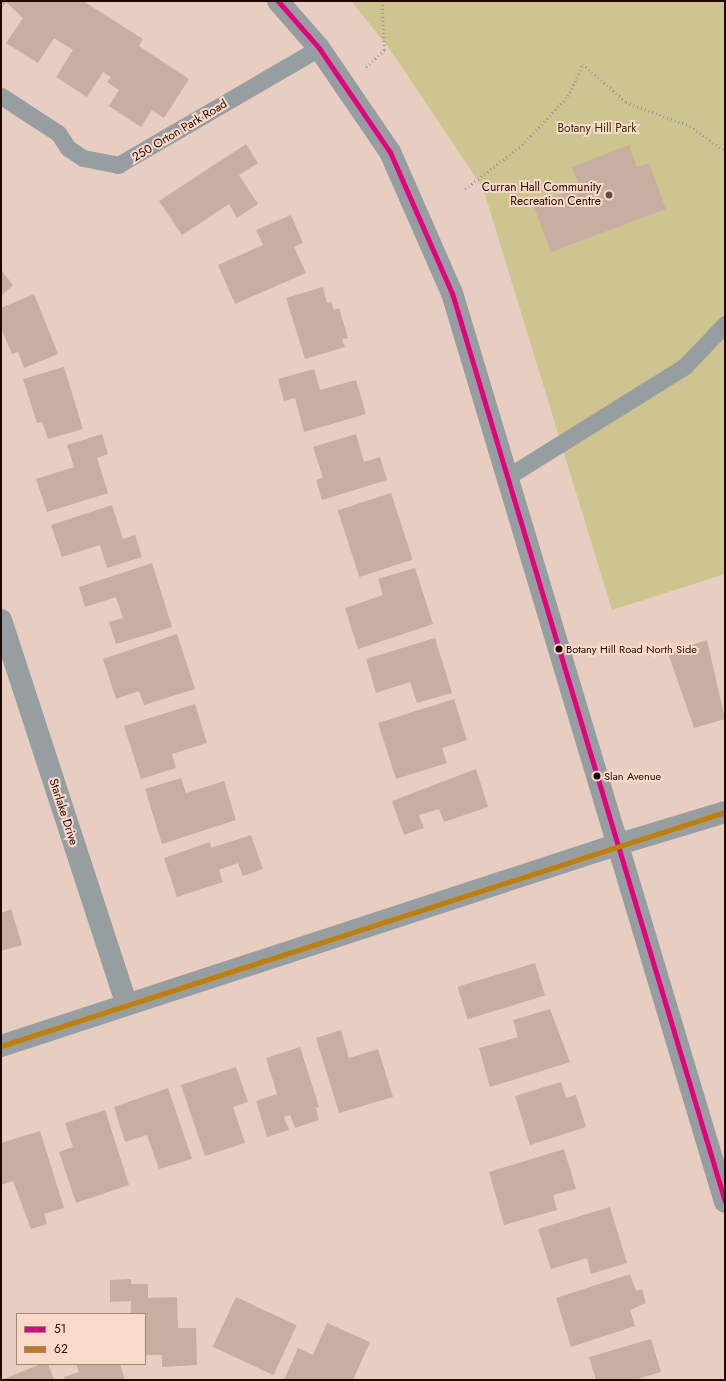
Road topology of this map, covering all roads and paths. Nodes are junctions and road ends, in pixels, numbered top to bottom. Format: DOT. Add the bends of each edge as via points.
graph roads {
  1 [pos="278,1"];
  2 [pos="382,1"];
  3 [pos="319,48"];
  4 [pos="346,86"];
  5 [pos="1,96"];
  6 [pos="725,151"];
  7 [pos="465,189"];
  8 [pos="725,324"];
  9 [pos="507,477"];
  10 [pos="1,620"];
  11 [pos="725,812"];
  12 [pos="616,846"];
  13 [pos="126,1003"];
  14 [pos="1,1046"];
  15 [pos="725,1202"];
  1 -- 3 [label="street"];
  2 -- 4 [label="path" via="384,50"];
  3 -- 4 [label="street"];
  3 -- 5 [label="lane, 250 Orton Park Road" via="118,165 83,158 68,148 58,133"];
  4 -- 9 [label="street" via="390,152 452,293"];
  6 -- 7 [label="path" via="690,126 626,102 583,64 568,96 522,145"];
  8 -- 9 [label="lane" via="685,366"];
  9 -- 12 [label="street"];
  10 -- 13 [label="street, Starlake Drive"];
  11 -- 12 [label="street"];
  12 -- 13 [label="street"];
  12 -- 15 [label="street"];
  13 -- 14 [label="street"];
}
